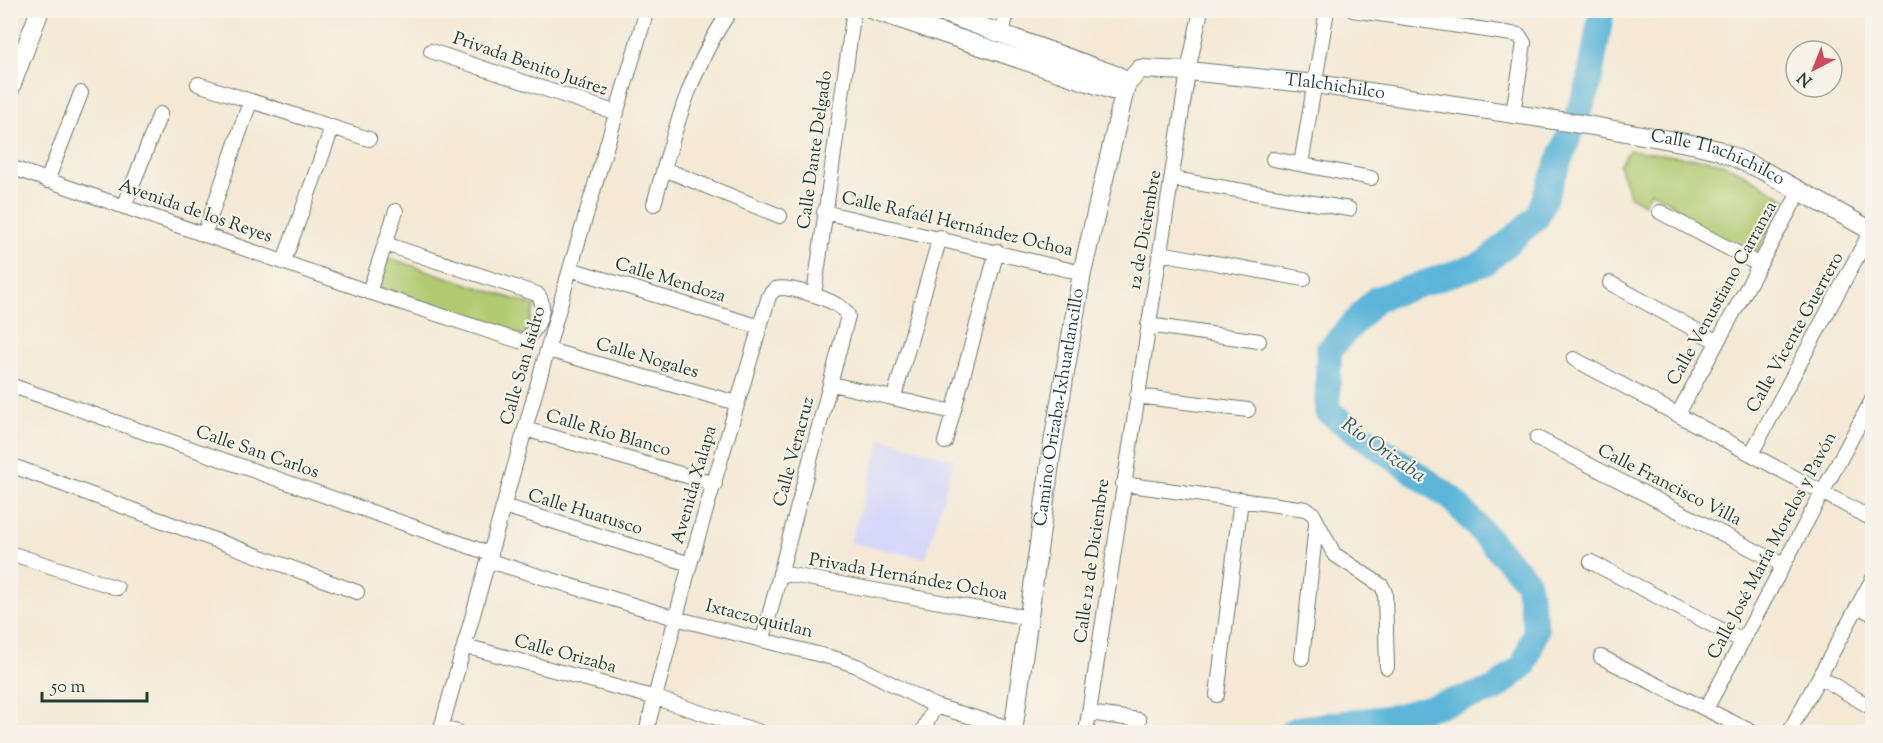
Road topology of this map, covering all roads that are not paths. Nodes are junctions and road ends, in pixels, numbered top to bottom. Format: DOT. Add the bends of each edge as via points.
graph roads {
  1 [pos="40,10"];
  2 [pos="647,10"];
  3 [pos="722,10"];
  4 [pos="731,10"];
  5 [pos="854,10"];
  6 [pos="936,10"];
  7 [pos="1007,10"];
  8 [pos="1201,10"];
  9 [pos="1327,10"];
  10 [pos="1353,10"];
  11 [pos="876,11"];
  12 [pos="719,28"];
  13 [pos="1002,35"];
  14 [pos="431,51"];
  15 [pos="1188,71"];
  16 [pos="198,84"];
  17 [pos="1316,84"];
  18 [pos="1126,85"];
  19 [pos="10,89"];
  20 [pos="81,93"];
  21 [pos="250,102"];
  22 [pos="617,113"];
  23 [pos="1513,113"];
  24 [pos="160,114"];
  25 [pos="1549,118"];
  26 [pos="332,128"];
  27 [pos="369,140"];
  28 [pos="1273,159"];
  29 [pos="1301,164"];
  30 [pos="10,166"];
  31 [pos="664,169"];
  32 [pos="1371,178"];
  33 [pos="1173,179"];
  34 [pos="46,181"];
  35 [pos="1800,191"];
  36 [pos="654,204"];
  37 [pos="124,207"];
  38 [pos="1349,209"];
  39 [pos="396,211"];
  40 [pos="824,212"];
  41 [pos="1660,212"];
  42 [pos="780,216"];
  43 [pos="1872,231"];
  44 [pos="204,235"];
  45 [pos="940,237"];
  46 [pos="385,244"];
  47 [pos="997,251"];
  48 [pos="1160,253"];
  49 [pos="284,261"];
  50 [pos="1758,264"];
  51 [pos="570,269"];
  52 [pos="1082,273"];
  53 [pos="1304,279"];
  54 [pos="1610,282"];
  55 [pos="369,292"];
  56 [pos="814,295"];
  57 [pos="1148,325"];
  58 [pos="760,327"];
  59 [pos="1258,341"];
  60 [pos="1716,341"];
  61 [pos="548,350"];
  62 [pos="1574,359"];
  63 [pos="832,384"];
  64 [pos="10,385"];
  65 [pos="1137,396"];
  66 [pos="894,397"];
  67 [pos="1872,400"];
  68 [pos="737,403"];
  69 [pos="1248,410"];
  70 [pos="953,412"];
  71 [pos="1678,414"];
  72 [pos="525,429"];
  73 [pos="1537,438"];
  74 [pos="945,442"];
  75 [pos="1751,454"];
  76 [pos="10,465"];
  77 [pos="715,484"];
  78 [pos="1123,484"];
  79 [pos="1822,491"];
  80 [pos="1241,499"];
  81 [pos="504,506"];
  82 [pos="1872,519"];
  83 [pos="1317,522"];
  84 [pos="10,553"];
  85 [pos="490,557"];
  86 [pos="1591,562"];
  87 [pos="690,564"];
  88 [pos="1783,565"];
  89 [pos="780,573"];
  90 [pos="1872,580"];
  91 [pos="117,588"];
  92 [pos="357,592"];
  93 [pos="1858,606"];
  94 [pos="1872,614"];
  95 [pos="675,618"];
  96 [pos="1029,618"];
  97 [pos="763,639"];
  98 [pos="1741,640"];
  99 [pos="465,646"];
  100 [pos="1601,657"];
  101 [pos="1302,658"];
  102 [pos="1387,667"];
  103 [pos="1820,677"];
  104 [pos="1217,695"];
  105 [pos="656,698"];
  106 [pos="934,706"];
  107 [pos="1872,708"];
  108 [pos="1706,709"];
  109 [pos="1089,713"];
  110 [pos="1139,720"];
  111 [pos="441,730"];
  112 [pos="1013,731"];
  113 [pos="458,732"];
  114 [pos="646,732"];
  115 [pos="760,732"];
  116 [pos="922,732"];
  117 [pos="1086,732"];
  118 [pos="1752,732"];
  119 [pos="1789,732"];
  1 -- 19 [label="street"];
  2 -- 22 [label="street, Calle San Isidro"];
  3 -- 12 [label="street"];
  4 -- 12 [label="street"];
  5 -- 40 [label="street, Calle Dante Delgado"];
  6 -- 13 [label="street"];
  7 -- 13 [label="street"];
  8 -- 15 [label="street, 12 de Diciembre"];
  9 -- 17 [label="street"];
  10 -- 23 [label="street" via="1519,35 1524,43"];
  11 -- 18 [label="street" via="1112,90"];
  12 -- 31 [label="street" via="687,95"];
  13 -- 18 [label="street" via="1118,76"];
  14 -- 22 [label="street, Privada Benito Juárez"];
  15 -- 17 [label="street, Tlalchichilco"];
  15 -- 18 [label="street, Tlalchichilco" via="1140,69"];
  15 -- 33 [label="street, 12 de Diciembre"];
  16 -- 21 [label="street"];
  17 -- 23 [label="street, Tlalchichilco"];
  17 -- 29 [label="street"];
  18 -- 52 [label="street, Camino Orizaba-Ixhuatlancillo"];
  20 -- 34 [label="street"];
  21 -- 26 [label="street"];
  21 -- 44 [label="street"];
  22 -- 51 [label="street, Calle San Isidro"];
  23 -- 25 [label="street, Tlalchichilco"];
  24 -- 37 [label="street"];
  25 -- 35 [label="street, Calle Tlachichilco" via="1718,150"];
  26 -- 27 [label="street"];
  26 -- 49 [label="street"];
  28 -- 29 [label="street"];
  29 -- 32 [label="street"];
  30 -- 34 [label="street, Avenida de los Reyes"];
  31 -- 36 [label="street"];
  31 -- 42 [label="street"];
  33 -- 38 [label="street"];
  33 -- 48 [label="street, 12 de Diciembre"];
  34 -- 37 [label="street, Avenida de los Reyes"];
  35 -- 43 [label="street, Calle Tlachichilco"];
  35 -- 50 [label="street, Calle Venustiano Carranza"];
  37 -- 44 [label="street, Avenida de los Reyes"];
  39 -- 46 [label="street"];
  40 -- 45 [label="street, Calle Rafaél Hernández Ochoa"];
  40 -- 56 [label="street, Calle Dante Delgado"];
  41 -- 50 [label="street"];
  43 -- 75 [label="street, Calle Vicente Guerrero"];
  44 -- 49 [label="street, Avenida de los Reyes"];
  45 -- 47 [label="street, Calle Rafaél Hernández Ochoa"];
  45 -- 66 [label="street"];
  46 -- 55 [label="street"];
  46 -- 55 [label="street, Avenida de los Reyes" via="533,292 540,297 543,307 531,334 519,340"];
  47 -- 52 [label="street, Calle Rafaél Hernández Ochoa"];
  47 -- 70 [label="street"];
  48 -- 53 [label="street"];
  48 -- 57 [label="street, 12 de Diciembre"];
  49 -- 55 [label="street, Avenida de los Reyes"];
  50 -- 60 [label="street, Calle Venustiano Carranza"];
  51 -- 58 [label="street, Calle Mendoza"];
  51 -- 61 [label="street, Calle San Isidro"];
  52 -- 96 [label="street, Camino Orizaba-Ixhuatlancillo"];
  54 -- 60 [label="street"];
  56 -- 58 [label="street, Avenida Xalapa" via="774,290"];
  56 -- 63 [label="street, Calle Veracruz" via="843,306 848,312"];
  57 -- 59 [label="street"];
  57 -- 65 [label="street, 12 de Diciembre"];
  58 -- 68 [label="street, Avenida Xalapa"];
  60 -- 71 [label="street, Calle Venustiano Carranza"];
  61 -- 68 [label="street, Calle Nogales"];
  61 -- 72 [label="street, Calle San Isidro"];
  62 -- 71 [label="street"];
  63 -- 66 [label="street"];
  63 -- 89 [label="street, Calle Veracruz"];
  64 -- 85 [label="street, Calle San Carlos"];
  65 -- 69 [label="street"];
  65 -- 78 [label="street, Calle 12 de Diciembre"];
  66 -- 70 [label="street"];
  67 -- 79 [label="street, Calle José María Morelos y Pavón"];
  68 -- 77 [label="street, Avenida Xalapa"];
  70 -- 74 [label="street"];
  71 -- 75 [label="street"];
  72 -- 77 [label="street, Calle Río Blanco"];
  72 -- 81 [label="street, Calle San Isidro"];
  73 -- 88 [label="street, Calle Francisco Villa"];
  75 -- 79 [label="street"];
  76 -- 92 [label="street"];
  77 -- 87 [label="street, Avenida Xalapa"];
  78 -- 80 [label="street"];
  78 -- 109 [label="street, Calle 12 de Diciembre"];
  79 -- 82 [label="street"];
  79 -- 88 [label="street, Calle José María Morelos y Pavón"];
  80 -- 83 [label="street" via="1297,506 1313,514"];
  80 -- 104 [label="street"];
  81 -- 85 [label="street, Calle San Isidro"];
  81 -- 87 [label="street, Calle Huatusco"];
  83 -- 101 [label="street"];
  83 -- 102 [label="street" via="1334,554 1382,586"];
  84 -- 91 [label="street"];
  85 -- 95 [label="street, Ixtaczoquitlan"];
  85 -- 99 [label="street, Calle San Isidro"];
  86 -- 98 [label="street"];
  87 -- 95 [label="street, Avenida Xalapa"];
  88 -- 98 [label="street, Calle José María Morelos y Pavón"];
  89 -- 96 [label="street, Privada Hernández Ochoa"];
  89 -- 97 [label="street, Calle Veracruz"];
  90 -- 93 [label="street"];
  93 -- 94 [label="street"];
  93 -- 103 [label="street"];
  95 -- 97 [label="street, Ixtaczoquitlan"];
  95 -- 105 [label="street, Avenida Xalapa"];
  96 -- 112 [label="street, Camino Orizaba-Ixhuatlancillo"];
  97 -- 106 [label="street, Ixtaczoquitlan" via="857,666"];
  98 -- 108 [label="street, Calle José María Morelos y Pavón"];
  99 -- 105 [label="street, Calle Orizaba"];
  99 -- 111 [label="street, Calle San Isidro"];
  100 -- 108 [label="street"];
  103 -- 107 [label="street"];
  103 -- 119 [label="street"];
  105 -- 114 [label="street, Avenida Xalapa"];
  105 -- 115 [label="street, Calle Orizaba"];
  106 -- 112 [label="street, Ixtaczoquitlan"];
  106 -- 116 [label="street"];
  108 -- 118 [label="street"];
  109 -- 110 [label="street"];
  109 -- 117 [label="street, Calle 12 de Diciembre"];
  111 -- 113 [label="street"];
}
